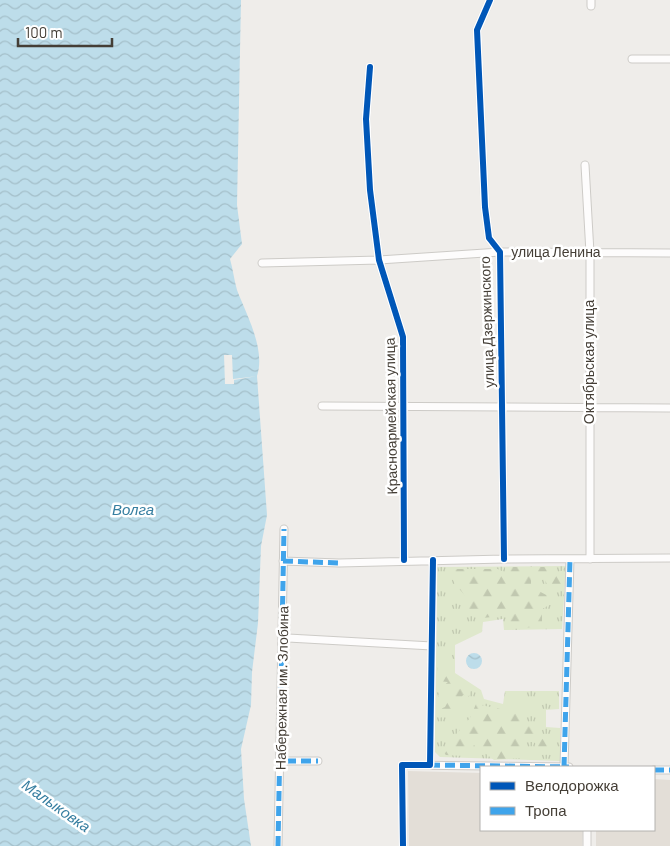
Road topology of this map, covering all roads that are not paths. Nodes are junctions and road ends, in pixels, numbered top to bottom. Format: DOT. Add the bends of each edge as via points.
graph roads {
  1 [pos="490,0"];
  2 [pos="632,59"];
  3 [pos="670,59"];
  4 [pos="370,67"];
  5 [pos="585,165"];
  6 [pos="500,252"];
  7 [pos="590,253"];
  8 [pos="670,253"];
  9 [pos="379,260"];
  10 [pos="262,263"];
  11 [pos="322,406"];
  12 [pos="405,406"];
  13 [pos="589,407"];
  14 [pos="503,408"];
  15 [pos="670,408"];
  16 [pos="284,530"];
  17 [pos="670,558"];
  18 [pos="504,559"];
  19 [pos="570,559"];
  20 [pos="590,559"];
  21 [pos="404,560"];
  22 [pos="433,560"];
  23 [pos="284,561"];
  24 [pos="288,638"];
  25 [pos="432,646"];
  26 [pos="286,761"];
  27 [pos="318,761"];
  28 [pos="430,765"];
  29 [pos="497,766"];
  30 [pos="564,766"];
  31 [pos="655,770"];
  32 [pos="670,770"];
  33 [pos="588,831"];
  34 [pos="278,846"];
  35 [pos="403,846"];
  36 [pos="587,846"];
  1 -- 6 [label="street, улица Дзержинского" via="477,30 485,206 489,238"];
  2 -- 3 [label="street"];
  4 -- 9 [label="street, Красноармейская улица" via="367,128 370,190"];
  5 -- 7 [label="street, Октябрьская улица"];
  6 -- 7 [label="street, улица Ленина"];
  6 -- 9 [label="street, улица Ленина"];
  6 -- 14 [label="street, улица Дзержинского"];
  7 -- 8 [label="street, улица Ленина"];
  7 -- 13 [label="street, Октябрьская улица"];
  9 -- 10 [label="street, улица Ленина"];
  9 -- 12 [label="street, Красноармейская улица" via="403,337"];
  11 -- 12 [label="street"];
  12 -- 14 [label="street"];
  12 -- 21 [label="street, Красноармейская улица"];
  13 -- 14 [label="street"];
  13 -- 15 [label="street"];
  13 -- 20 [label="street, Октябрьская улица"];
  14 -- 18 [label="street, улица Дзержинского"];
  16 -- 23 [label="street, Набережная им. Злобина"];
  17 -- 20 [label="street"];
  18 -- 19 [label="street"];
  18 -- 22 [label="street"];
  19 -- 20 [label="street"];
  19 -- 30 [label="street"];
  21 -- 22 [label="street"];
  21 -- 23 [label="street"];
  22 -- 25 [label="street"];
  23 -- 34 [label="street, Набережная им. Злобина"];
  24 -- 25 [label="street"];
  25 -- 28 [label="street"];
  26 -- 27 [label="street"];
  28 -- 29 [label="street"];
  28 -- 35 [label="street" via="402,765"];
  31 -- 32 [label="street"];
  33 -- 36 [label="street"];
}
